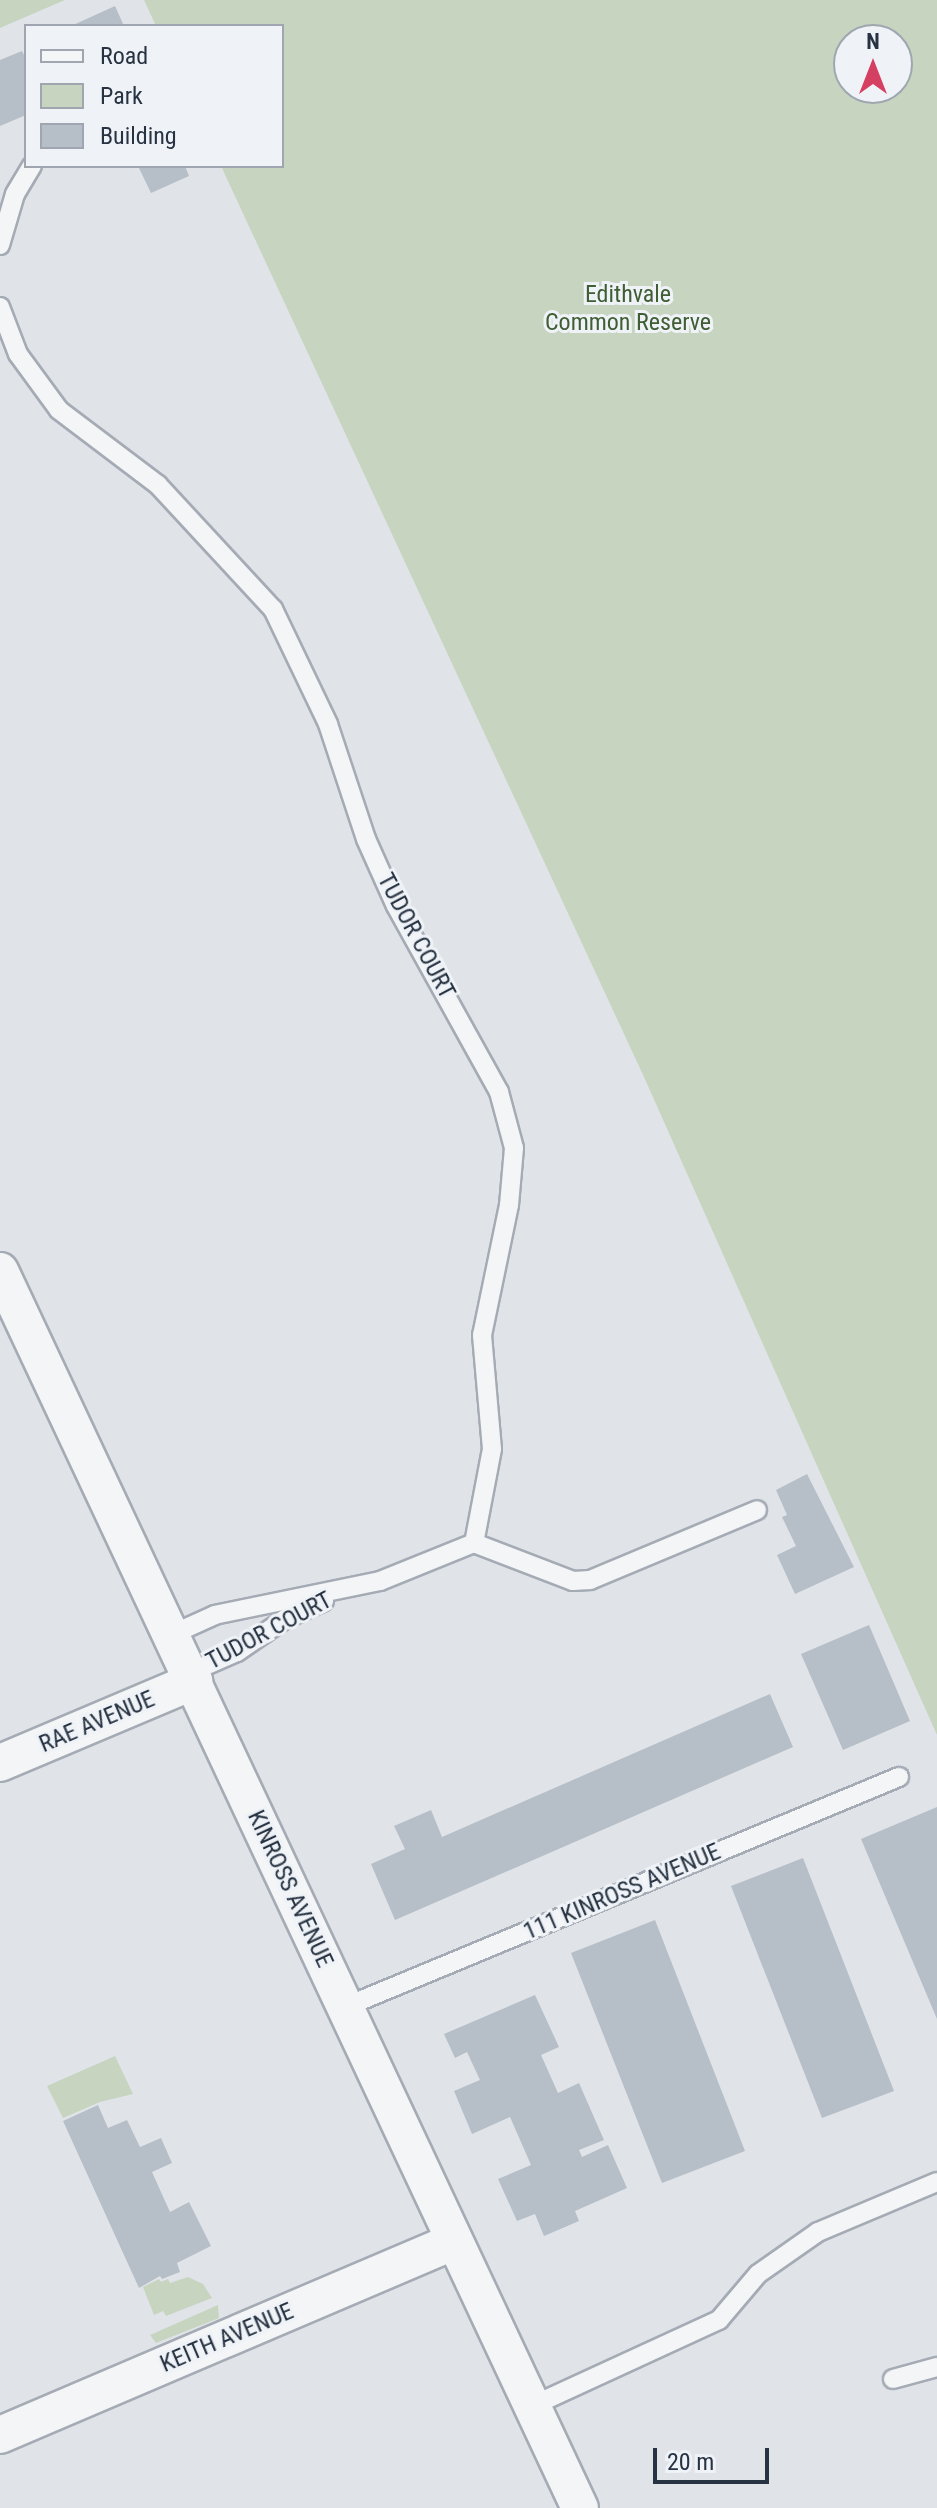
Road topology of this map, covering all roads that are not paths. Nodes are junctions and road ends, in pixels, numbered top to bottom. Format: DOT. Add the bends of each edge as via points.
graph roads {
  1 [pos="31,168"];
  2 [pos="0,245"];
  3 [pos="0,307"];
  4 [pos="0,1271"];
  5 [pos="757,1510"];
  6 [pos="474,1543"];
  7 [pos="348,1588"];
  8 [pos="173,1634"];
  9 [pos="192,1676"];
  10 [pos="0,1763"];
  11 [pos="899,1777"];
  12 [pos="345,2007"];
  13 [pos="937,2182"];
  14 [pos="454,2241"];
  15 [pos="937,2367"];
  16 [pos="893,2379"];
  17 [pos="532,2406"];
  18 [pos="0,2435"];
  19 [pos="580,2508"];
  1 -- 2 [label="lane" via="15,194"];
  3 -- 6 [label="lane, TUDOR COURT" via="18,354 59,410 158,485 273,609 328,724 366,839 391,894 505,1106 514,1162 482,1335 492,1449"];
  4 -- 8 [label="street, KINROSS AVENUE"];
  5 -- 6 [label="lane" via="590,1580 573,1581"];
  6 -- 7 [label="lane, TUDOR COURT" via="393,1577"];
  7 -- 8 [label="lane, TUDOR COURT" via="215,1615"];
  7 -- 9 [label="lane, TUDOR COURT"];
  8 -- 9 [label="street, KINROSS AVENUE"];
  9 -- 10 [label="street, RAE AVENUE"];
  9 -- 12 [label="street, KINROSS AVENUE"];
  11 -- 12 [label="lane, 111 KINROSS AVENUE"];
  12 -- 14 [label="street, KINROSS AVENUE"];
  13 -- 17 [label="lane" via="818,2232 758,2274 719,2320"];
  14 -- 17 [label="street, KINROSS AVENUE"];
  14 -- 18 [label="street, KEITH AVENUE"];
  15 -- 16 [label="lane"];
  17 -- 19 [label="street, KINROSS AVENUE"];
}
